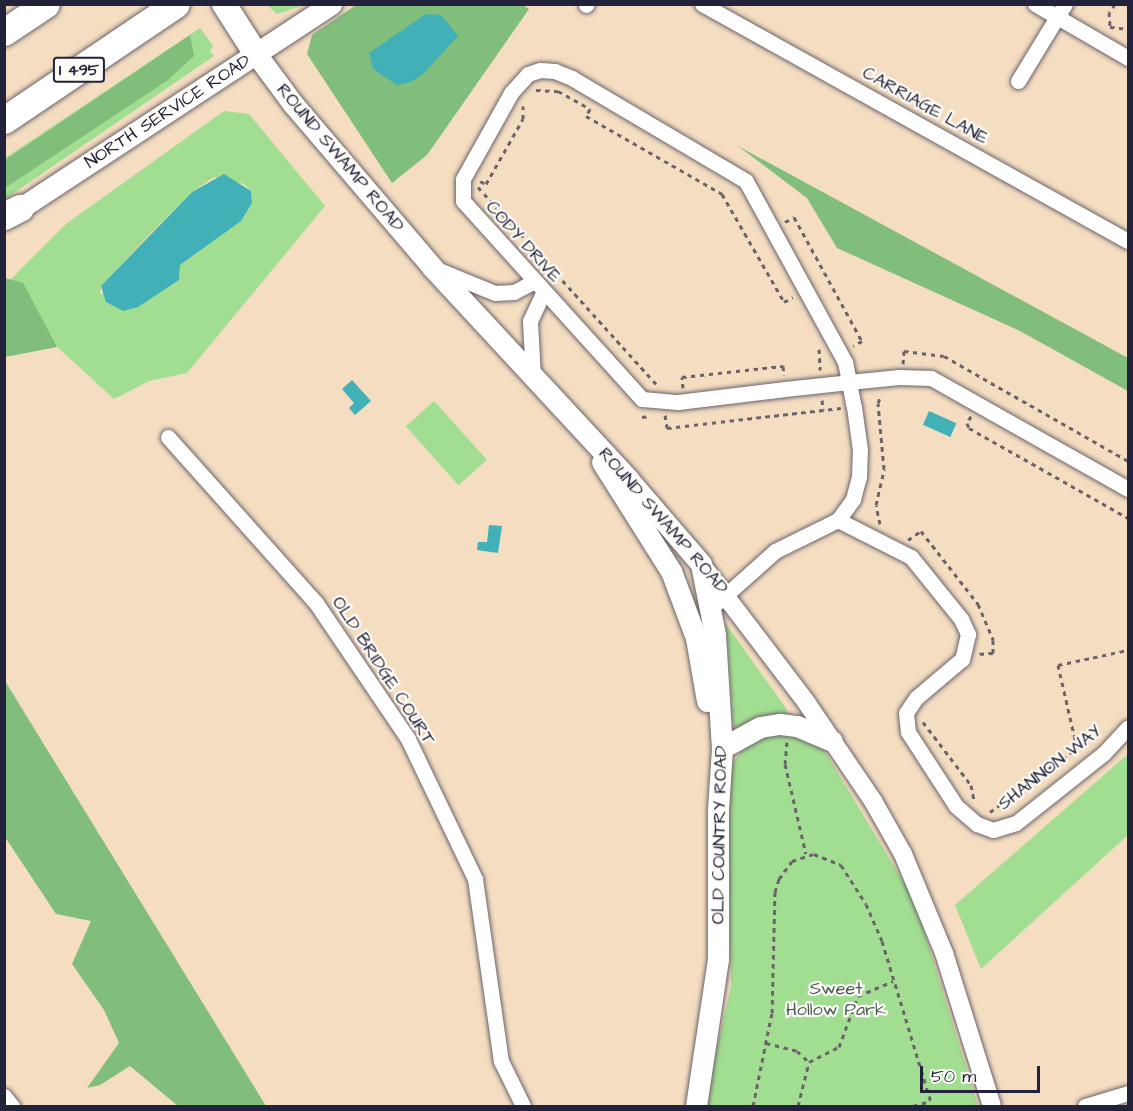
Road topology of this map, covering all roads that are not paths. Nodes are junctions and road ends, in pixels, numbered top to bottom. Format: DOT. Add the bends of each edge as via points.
graph roads {
  1 [pos="46,4"];
  2 [pos="176,4"];
  3 [pos="224,4"];
  4 [pos="331,4"];
  5 [pos="702,4"];
  6 [pos="1035,4"];
  7 [pos="1061,11"];
  8 [pos="4,32"];
  9 [pos="256,54"];
  10 [pos="1128,58"];
  11 [pos="1018,81"];
  12 [pos="4,120"];
  13 [pos="10,214"];
  14 [pos="1128,241"];
  15 [pos="432,267"];
  16 [pos="538,287"];
  17 [pos="532,377"];
  18 [pos="849,382"];
  19 [pos="586,432"];
  20 [pos="168,437"];
  21 [pos="1128,489"];
  22 [pos="838,520"];
  23 [pos="701,564"];
  24 [pos="718,602"];
  25 [pos="696,638"];
  26 [pos="1128,727"];
  27 [pos="832,741"];
  28 [pos="722,748"];
  29 [pos="718,810"];
  30 [pos="1128,1093"];
  31 [pos="4,1096"];
  32 [pos="12,1107"];
  33 [pos="523,1107"];
  34 [pos="696,1107"];
  35 [pos="992,1107"];
  36 [pos="1085,1107"];
  1 -- 8 [label="highway"];
  2 -- 12 [label="highway, I 495"];
  3 -- 9 [label="main road, ROUND SWAMP ROAD"];
  4 -- 9 [label="main road, NORTH SERVICE ROAD"];
  5 -- 14 [label="street, CARRIAGE LANE"];
  6 -- 7 [label="street"];
  7 -- 10 [label="street"];
  7 -- 11 [label="street"];
  9 -- 13 [label="main road, NORTH SERVICE ROAD"];
  9 -- 15 [label="main road, ROUND SWAMP ROAD" via="293,104"];
  15 -- 16 [label="street" via="495,293"];
  15 -- 17 [label="main road, ROUND SWAMP ROAD"];
  16 -- 17 [label="street" via="530,321"];
  16 -- 18 [label="street, CODY DRIVE" via="642,399 668,403"];
  16 -- 18 [label="street, CODY DRIVE" via="471,215 461,190 470,165 519,82 540,70 555,71 746,181 845,362"];
  17 -- 19 [label="main road, ROUND SWAMP ROAD"];
  18 -- 21 [label="street" via="931,378"];
  18 -- 22 [label="street, CODY DRIVE" via="860,477 853,499"];
  19 -- 23 [label="main road, ROUND SWAMP ROAD"];
  19 -- 25 [label="main road" via="617,490 664,556"];
  20 -- 33 [label="street, OLD BRIDGE COURT" via="316,603 408,740 475,879 501,1061"];
  22 -- 24 [label="street" via="775,551"];
  22 -- 26 [label="street, SHANNON WAY" via="911,557 961,619 968,634 963,660 915,698 906,713 908,732 957,806 977,824 993,830 1016,823 1104,753"];
  23 -- 24 [label="main road, OLD COUNTRY ROAD"];
  24 -- 25 [label="street"];
  24 -- 27 [label="street, ROUND SWAMP ROAD"];
  24 -- 28 [label="main road, OLD COUNTRY ROAD"];
  25 -- 29 [label="main road" via="704,675"];
  27 -- 28 [label="main road" via="797,726 780,724 760,727"];
  27 -- 35 [label="street, ROUND SWAMP ROAD" via="873,801 915,878 944,953"];
  28 -- 29 [label="main road, OLD COUNTRY ROAD"];
  29 -- 34 [label="main road, OLD COUNTRY ROAD" via="718,959"];
  30 -- 36 [label="street"];
  31 -- 32 [label="street"];
}
